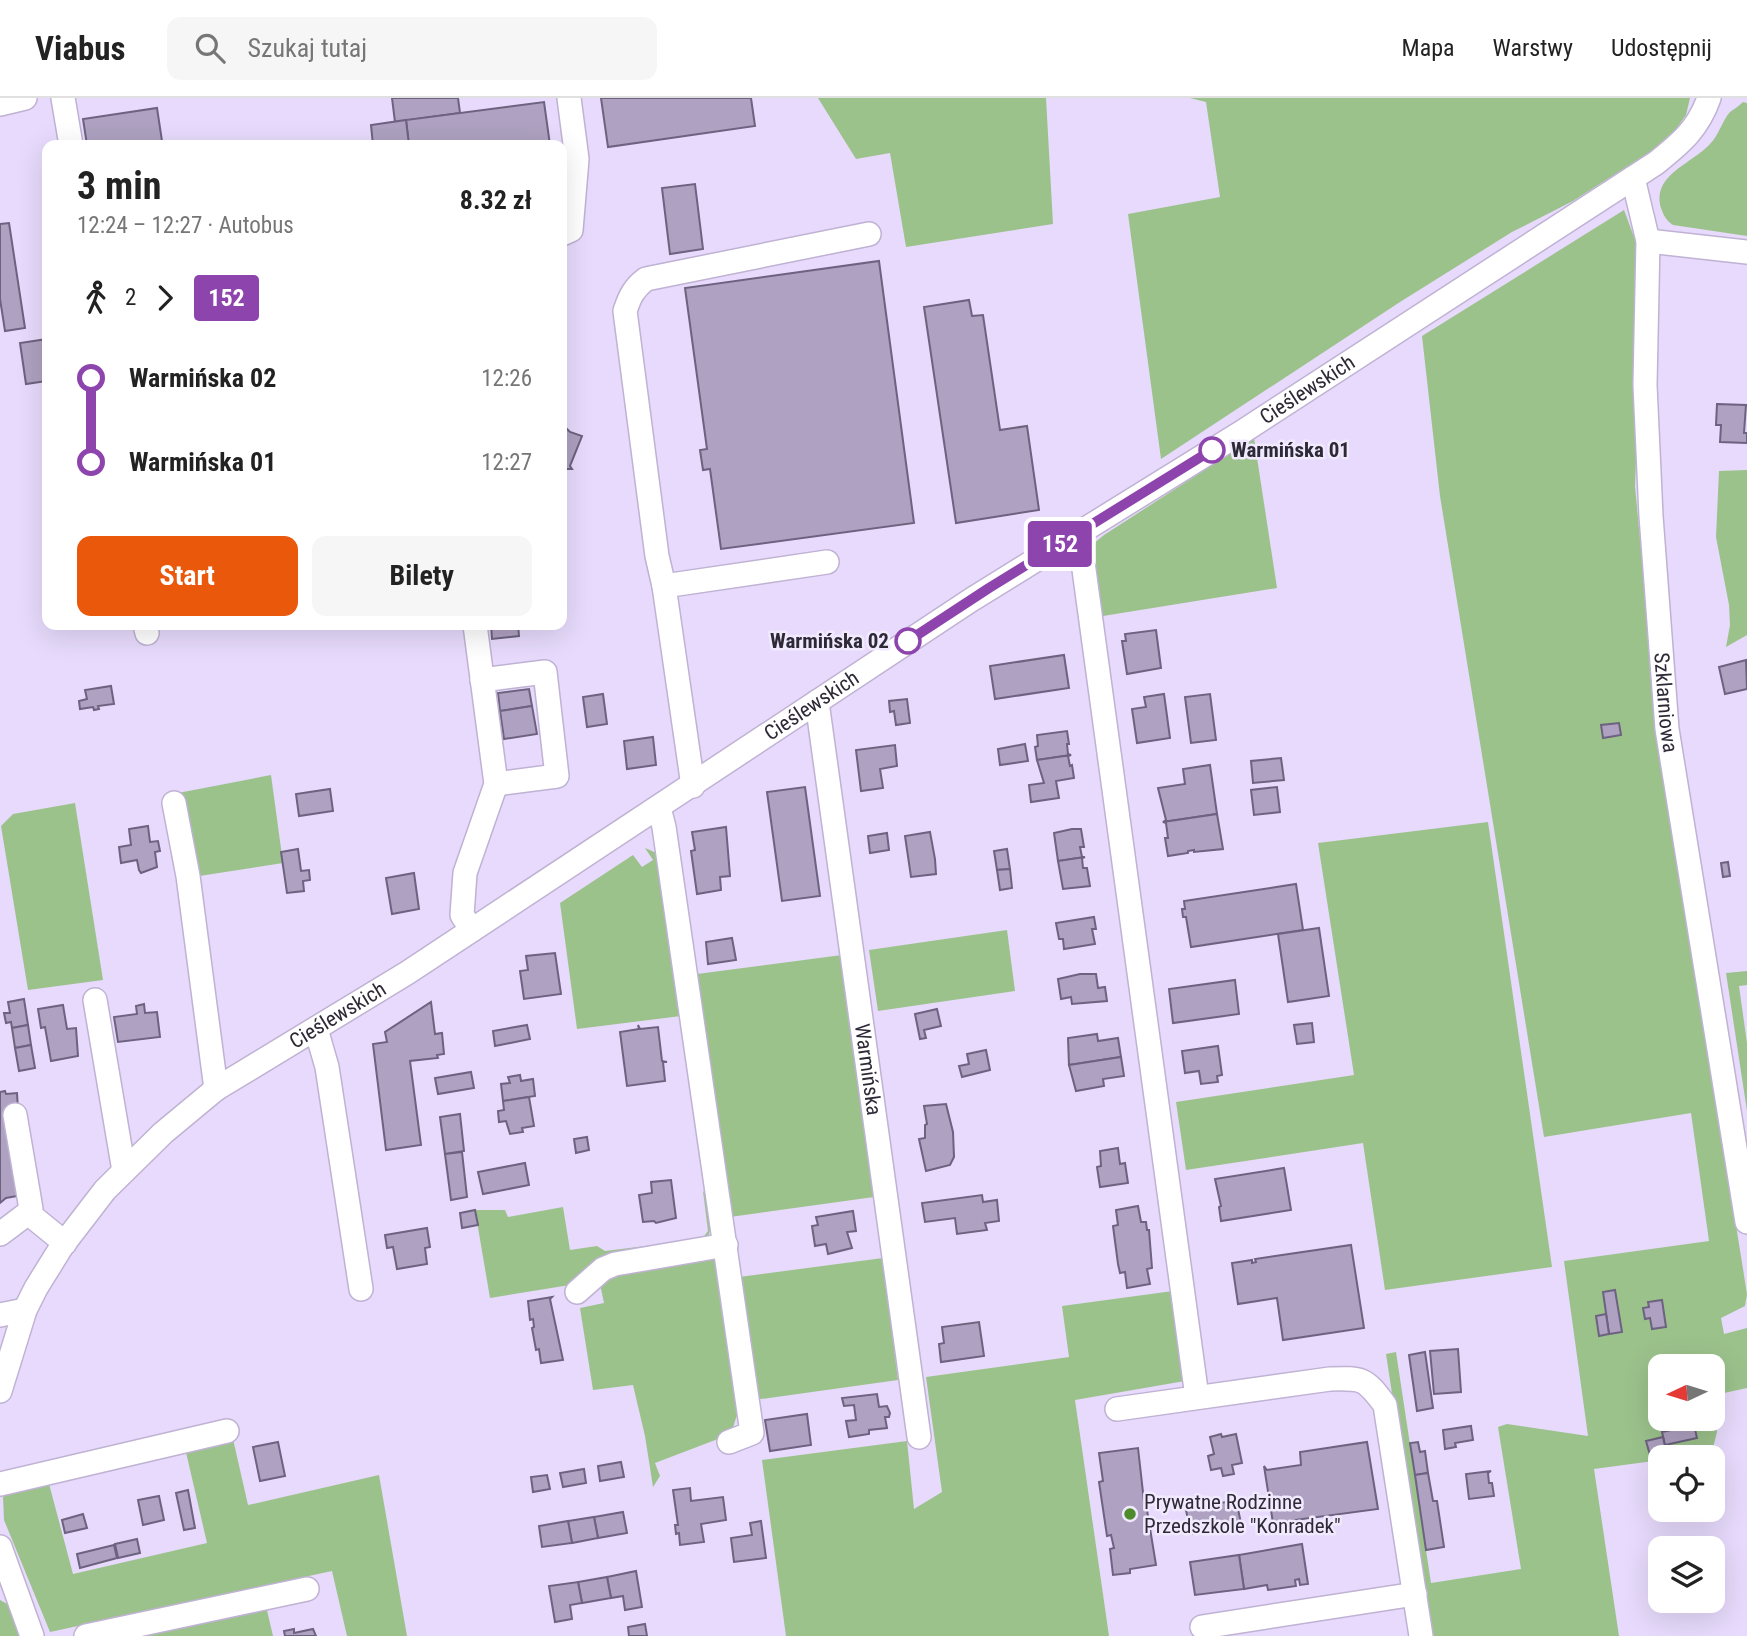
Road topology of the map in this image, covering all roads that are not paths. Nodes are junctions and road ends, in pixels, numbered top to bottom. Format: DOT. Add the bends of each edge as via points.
graph roads {
  1 [pos="25,98"];
  2 [pos="63,98"];
  3 [pos="569,98"];
  4 [pos="1709,98"];
  5 [pos="0,104"];
  6 [pos="70,140"];
  7 [pos="1633,178"];
  8 [pos="567,232"];
  9 [pos="869,234"];
  10 [pos="1648,241"];
  11 [pos="1747,252"];
  12 [pos="1079,533"];
  13 [pos="827,562"];
  14 [pos="664,586"];
  15 [pos="476,630"];
  16 [pos="482,680"];
  17 [pos="817,702"];
  18 [pos="496,784"];
  19 [pos="693,786"];
  20 [pos="174,803"];
  21 [pos="659,808"];
  22 [pos="472,930"];
  23 [pos="95,1000"];
  24 [pos="316,1029"];
  25 [pos="216,1089"];
  26 [pos="15,1115"];
  27 [pos="124,1171"];
  28 [pos="28,1213"];
  29 [pos="1747,1222"];
  30 [pos="0,1234"];
  31 [pos="65,1243"];
  32 [pos="726,1245"];
  33 [pos="361,1289"];
  34 [pos="577,1292"];
  35 [pos="25,1310"];
  36 [pos="0,1315"];
  37 [pos="0,1391"];
  38 [pos="1198,1396"];
  39 [pos="1117,1409"];
  40 [pos="227,1431"];
  41 [pos="919,1437"];
  42 [pos="729,1442"];
  43 [pos="0,1484"];
  44 [pos="0,1546"];
  45 [pos="307,1589"];
  46 [pos="1415,1594"];
  47 [pos="1202,1627"];
  48 [pos="33,1636"];
  49 [pos="86,1636"];
  50 [pos="1421,1636"];
  1 -- 5 [label="street"];
  2 -- 6 [label="street"];
  3 -- 8 [label="street" via="577,159 571,230"];
  4 -- 7 [label="street, Cieślewskich" via="1687,138"];
  7 -- 10 [label="street, Szklarniowa"];
  7 -- 12 [label="street, Cieślewskich"];
  9 -- 14 [label="street" via="646,279 635,287 625,311"];
  10 -- 11 [label="street"];
  10 -- 29 [label="street, Szklarniowa" via="1645,385 1667,729"];
  12 -- 17 [label="street, Cieślewskich"];
  12 -- 38 [label="street"];
  13 -- 14 [label="street"];
  14 -- 19 [label="street"];
  15 -- 16 [label="street"];
  16 -- 18 [label="street"];
  16 -- 18 [label="street" via="545,672 557,776"];
  17 -- 19 [label="street, Cieślewskich"];
  17 -- 41 [label="street, Warmińska"];
  18 -- 22 [label="street" via="465,873 462,915"];
  19 -- 21 [label="street, Cieślewskich"];
  20 -- 25 [label="street"];
  21 -- 22 [label="street, Cieślewskich"];
  21 -- 32 [label="street"];
  22 -- 24 [label="street, Cieślewskich"];
  23 -- 27 [label="street"];
  24 -- 25 [label="street, Cieślewskich"];
  24 -- 33 [label="street" via="327,1067"];
  25 -- 27 [label="street, Cieślewskich"];
  26 -- 28 [label="street"];
  27 -- 31 [label="street, Cieślewskich"];
  28 -- 30 [label="street"];
  28 -- 31 [label="street"];
  31 -- 35 [label="street, Cieślewskich"];
  32 -- 34 [label="street" via="615,1264"];
  32 -- 42 [label="street" via="752,1433"];
  35 -- 36 [label="street"];
  35 -- 37 [label="street, Cieślewskich"];
  38 -- 39 [label="street"];
  38 -- 46 [label="street" via="1331,1379 1359,1378 1372,1388 1385,1405"];
  40 -- 43 [label="street"];
  44 -- 48 [label="street"];
  45 -- 49 [label="street"];
  46 -- 47 [label="street"];
  46 -- 50 [label="street"];
}
